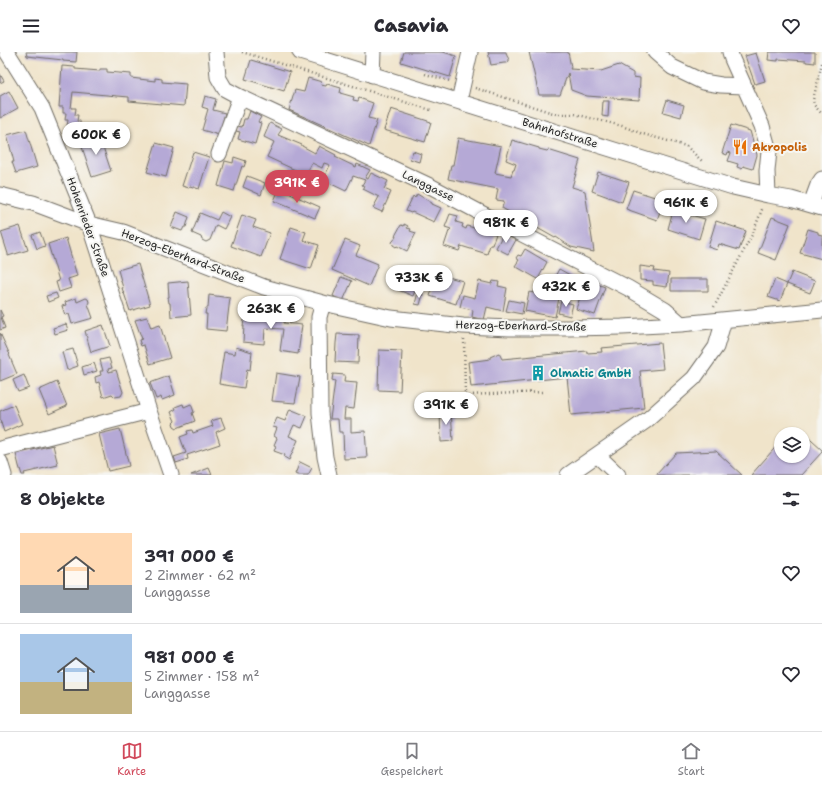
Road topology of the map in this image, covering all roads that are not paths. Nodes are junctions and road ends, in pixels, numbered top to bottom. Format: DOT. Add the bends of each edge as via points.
graph roads {
  1 [pos="7,52"];
  2 [pos="216,52"];
  3 [pos="300,52"];
  4 [pos="373,52"];
  5 [pos="470,52"];
  6 [pos="655,52"];
  7 [pos="730,52"];
  8 [pos="372,75"];
  9 [pos="744,86"];
  10 [pos="240,98"];
  11 [pos="459,101"];
  12 [pos="219,154"];
  13 [pos="822,180"];
  14 [pos="0,195"];
  15 [pos="768,196"];
  16 [pos="816,206"];
  17 [pos="89,224"];
  18 [pos="323,303"];
  19 [pos="822,310"];
  20 [pos="724,320"];
  21 [pos="681,324"];
  22 [pos="149,411"];
  23 [pos="0,449"];
  24 [pos="589,457"];
  25 [pos="0,462"];
  26 [pos="4,475"];
  27 [pos="171,475"];
  28 [pos="329,475"];
  29 [pos="568,475"];
  30 [pos="618,475"];
  1 -- 17 [label="street, Hohenrieder Straße" via="42,108"];
  2 -- 10 [label="street, Langgasse" via="218,77 225,88"];
  3 -- 8 [label="street, Bahnhofstraße"];
  4 -- 8 [label="street"];
  5 -- 11 [label="street"];
  6 -- 9 [label="street" via="672,67 703,82"];
  7 -- 9 [label="street"];
  8 -- 11 [label="street, Bahnhofstraße"];
  9 -- 15 [label="street" via="762,126 769,151"];
  10 -- 12 [label="street"];
  10 -- 21 [label="street, Langgasse" via="432,188 628,288 665,310"];
  11 -- 15 [label="street, Bahnhofstraße"];
  13 -- 16 [label="street" via="818,185"];
  14 -- 17 [label="street, Herzog-Eberhard-Straße" via="33,203"];
  15 -- 16 [label="street, Bahnhofstraße"];
  17 -- 18 [label="street, Herzog-Eberhard-Straße" via="123,232 264,287"];
  17 -- 22 [label="street, Hohenrieder Straße"];
  18 -- 21 [label="street, Herzog-Eberhard-Straße" via="391,318 463,326 568,328"];
  18 -- 28 [label="street" via="319,317 320,413"];
  19 -- 20 [label="street, Herzog-Eberhard-Straße"];
  20 -- 21 [label="street, Herzog-Eberhard-Straße"];
  20 -- 24 [label="street" via="716,347 694,378 647,420"];
  22 -- 23 [label="street"];
  22 -- 27 [label="street, Hohenrieder Straße"];
  24 -- 29 [label="street"];
  24 -- 30 [label="street"];
  25 -- 26 [label="street"];
}
